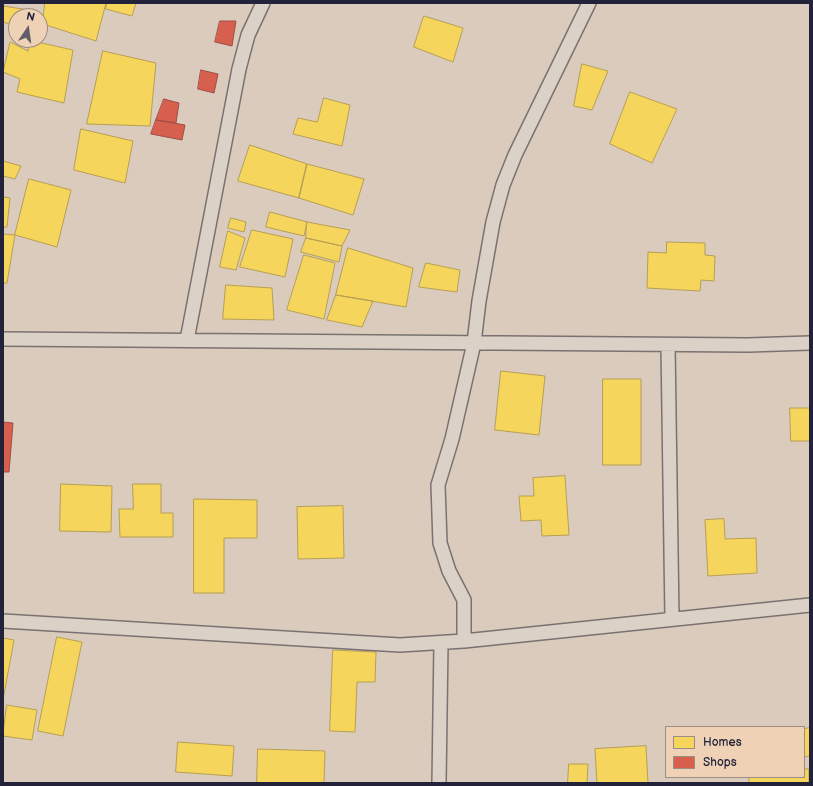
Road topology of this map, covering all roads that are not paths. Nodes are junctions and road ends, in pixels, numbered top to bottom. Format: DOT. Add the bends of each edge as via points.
graph roads {
  1 [pos="263,3"];
  2 [pos="589,3"];
  3 [pos="3,339"];
  4 [pos="186,340"];
  5 [pos="474,343"];
  6 [pos="810,343"];
  7 [pos="668,345"];
  8 [pos="810,605"];
  9 [pos="672,619"];
  10 [pos="3,621"];
  11 [pos="464,641"];
  12 [pos="441,643"];
  13 [pos="439,783"];
  1 -- 4 [label="street" via="248,35 239,69"];
  2 -- 5 [label="street" via="503,185 492,230"];
  3 -- 4 [label="street"];
  4 -- 5 [label="street"];
  5 -- 7 [label="street"];
  5 -- 11 [label="street" via="452,438 438,484 440,543 448,571 464,600"];
  6 -- 7 [label="street"];
  7 -- 9 [label="street"];
  8 -- 9 [label="street"];
  9 -- 11 [label="street"];
  10 -- 12 [label="street" via="400,645"];
  11 -- 12 [label="street"];
  12 -- 13 [label="street"];
}
